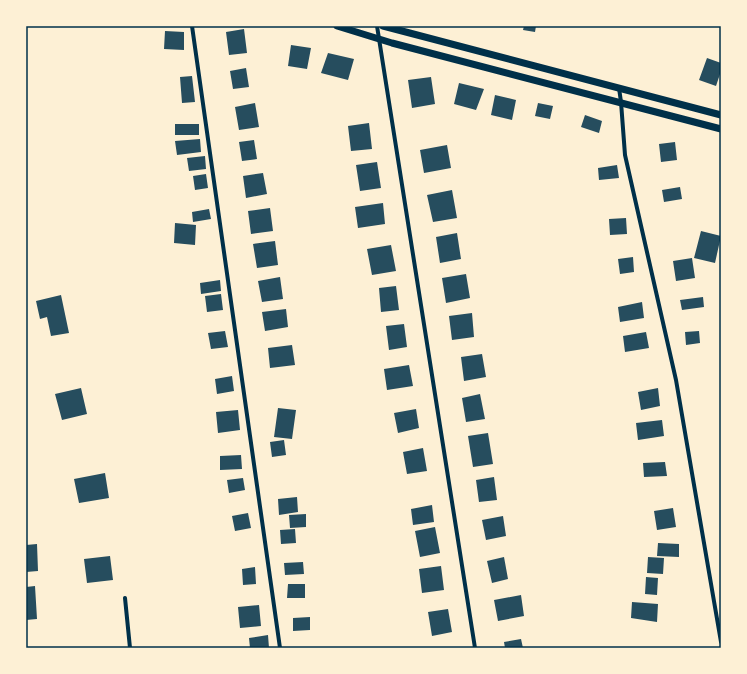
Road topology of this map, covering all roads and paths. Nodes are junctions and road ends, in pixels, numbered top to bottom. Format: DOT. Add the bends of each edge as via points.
graph roads {
  1 [pos="192,26"];
  2 [pos="336,26"];
  3 [pos="377,26"];
  4 [pos="383,26"];
  5 [pos="379,39"];
  6 [pos="618,88"];
  7 [pos="621,102"];
  8 [pos="721,114"];
  9 [pos="721,129"];
  10 [pos="125,598"];
  11 [pos="721,642"];
  12 [pos="130,648"];
  13 [pos="280,648"];
  14 [pos="474,648"];
  1 -- 13 [label="street"];
  2 -- 5 [label="street"];
  3 -- 5 [label="street"];
  4 -- 6 [label="street"];
  5 -- 7 [label="street"];
  5 -- 14 [label="street"];
  6 -- 7 [label="street"];
  6 -- 8 [label="street"];
  7 -- 9 [label="street"];
  7 -- 11 [label="street" via="625,155 676,380"];
  10 -- 12 [label="street"];
}
